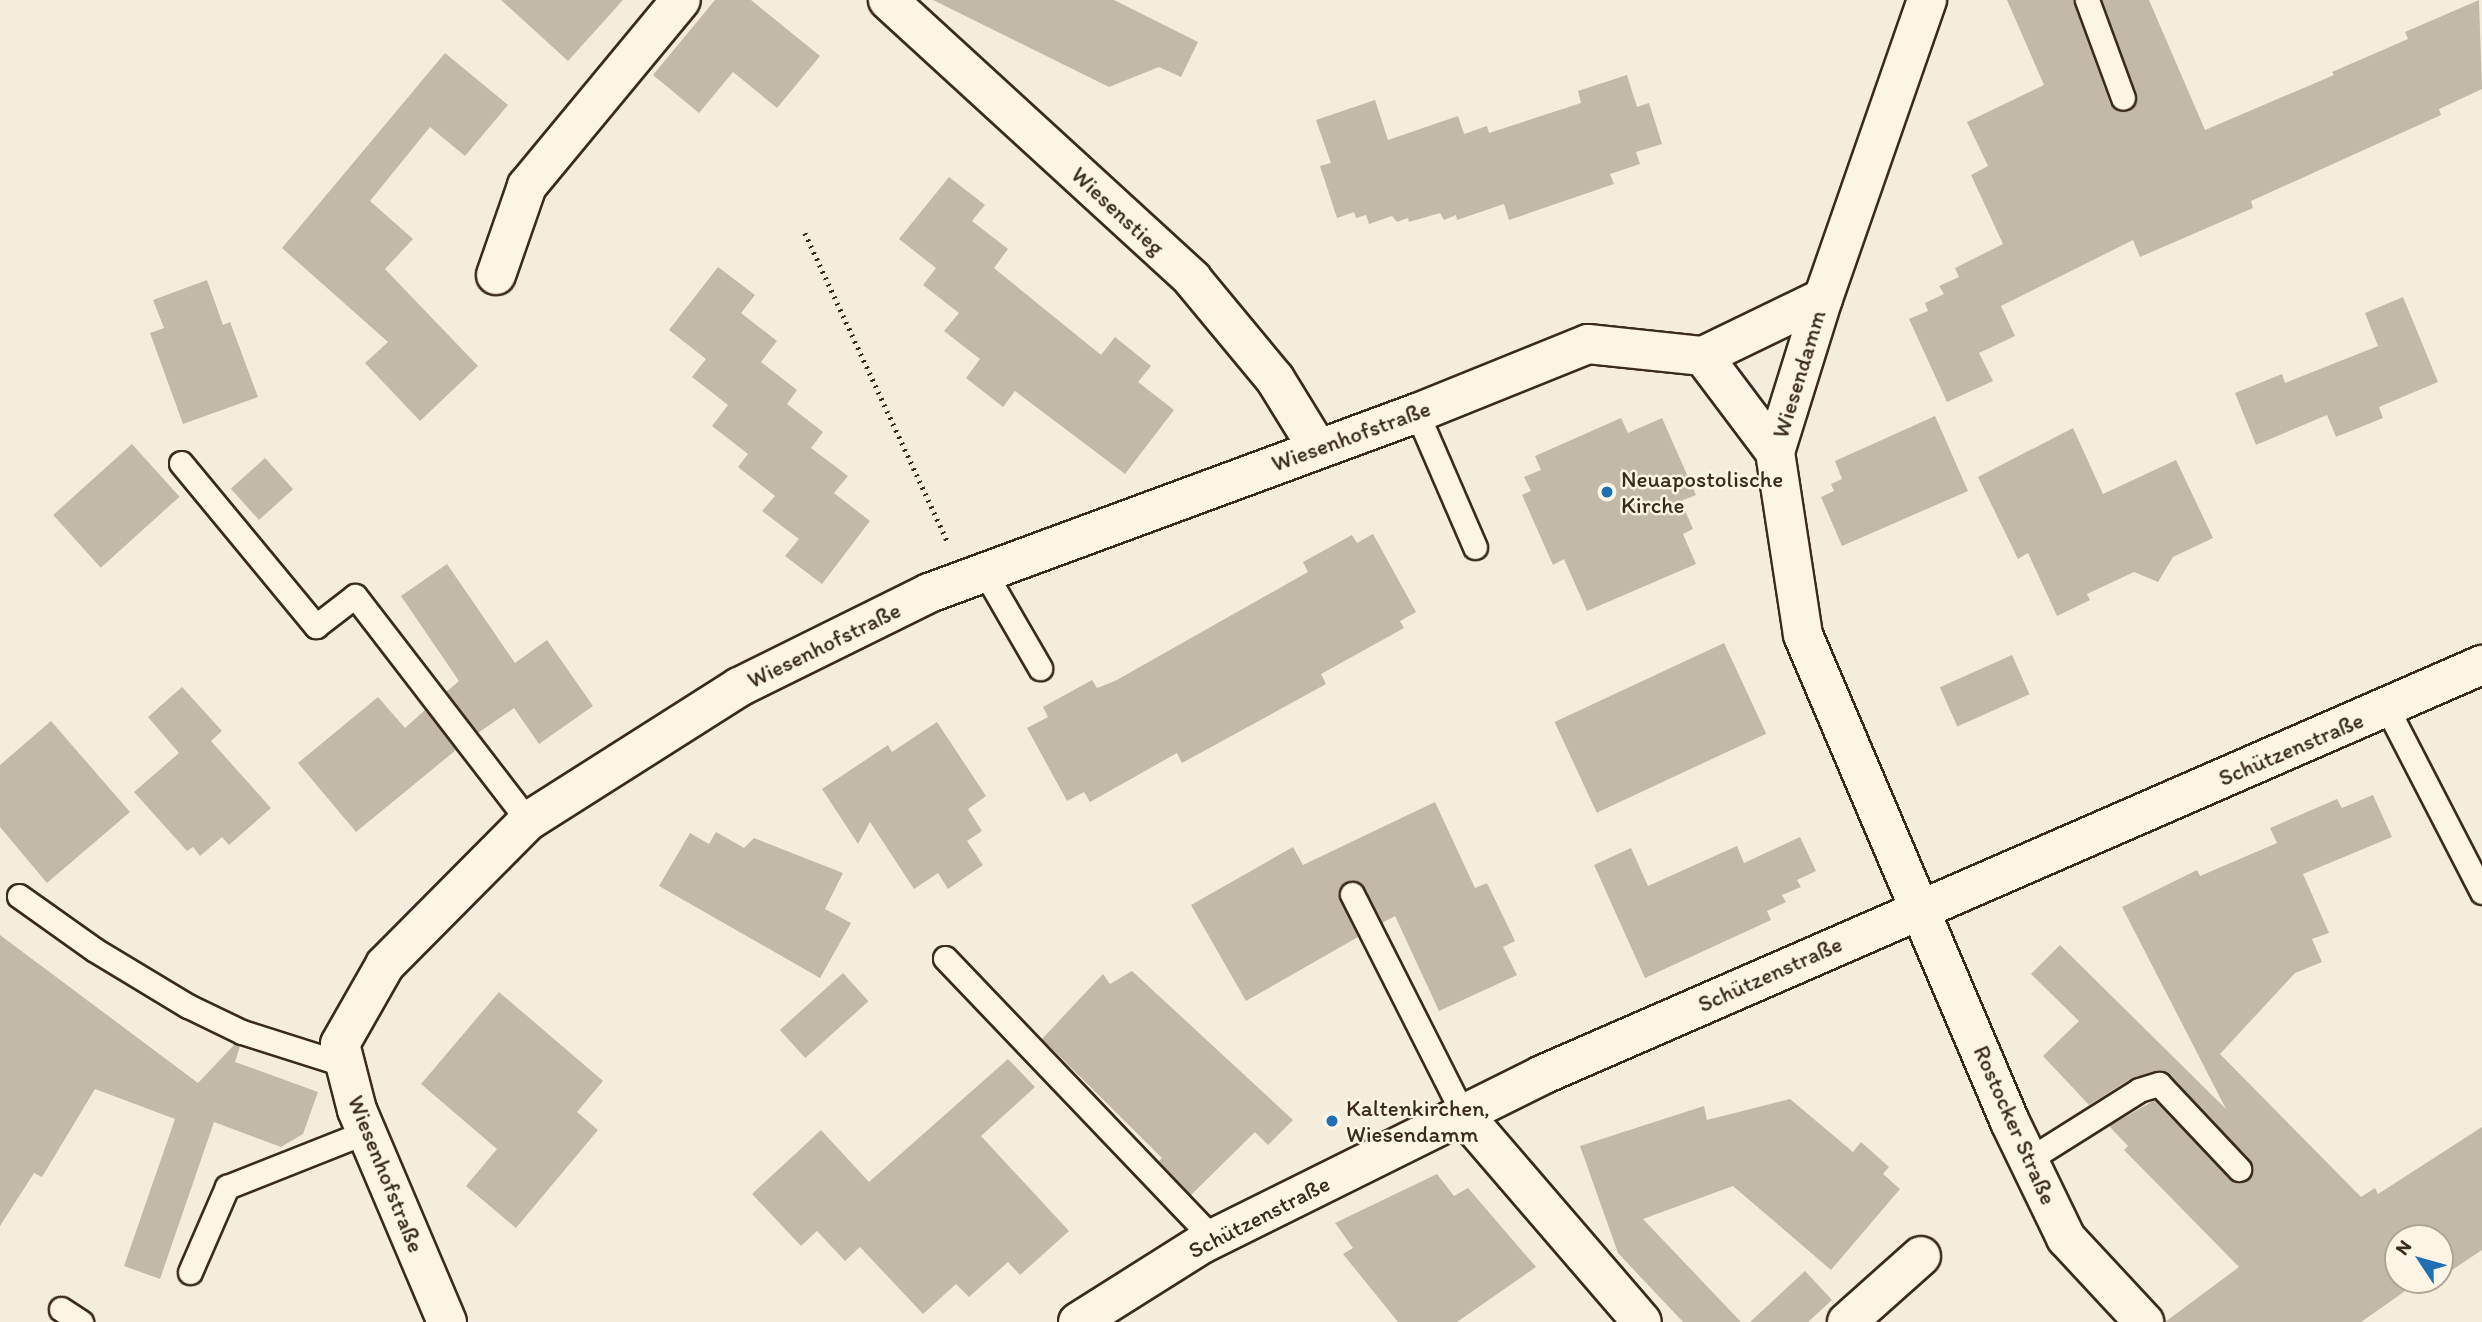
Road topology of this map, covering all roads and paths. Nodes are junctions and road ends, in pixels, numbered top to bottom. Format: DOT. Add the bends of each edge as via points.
graph roads {
  1 [pos="681,0"];
  2 [pos="888,0"];
  3 [pos="1927,0"];
  4 [pos="2087,0"];
  5 [pos="2123,98"];
  6 [pos="805,233"];
  7 [pos="496,275"];
  8 [pos="1823,298"];
  9 [pos="1703,356"];
  10 [pos="1417,413"];
  11 [pos="1318,449"];
  12 [pos="1776,452"];
  13 [pos="181,463"];
  14 [pos="1475,547"];
  15 [pos="975,576"];
  16 [pos="2482,665"];
  17 [pos="1040,668"];
  18 [pos="2387,708"];
  19 [pos="528,821"];
  20 [pos="2482,892"];
  21 [pos="1352,894"];
  22 [pos="19,895"];
  23 [pos="1922,906"];
  24 [pos="945,958"];
  25 [pos="346,1065"];
  26 [pos="1463,1114"];
  27 [pos="366,1132"];
  28 [pos="2028,1160"];
  29 [pos="2239,1169"];
  30 [pos="1213,1238"];
  31 [pos="1921,1256"];
  32 [pos="190,1272"];
  33 [pos="61,1309"];
  34 [pos="81,1322"];
  35 [pos="447,1322"];
  36 [pos="1079,1322"];
  37 [pos="1642,1322"];
  38 [pos="1847,1322"];
  39 [pos="2144,1322"];
  1 -- 7 [label="street" via="527,186"];
  2 -- 11 [label="street, Wiesenstieg" via="1192,279 1275,379"];
  3 -- 8 [label="street, Wiesendamm"];
  4 -- 5 [label="lane"];
  6 -- 15 [label="path"];
  8 -- 9 [label="street"];
  8 -- 12 [label="street, Wiesendamm"];
  9 -- 10 [label="street, Wiesenhofstraße" via="1588,344"];
  9 -- 12 [label="street"];
  10 -- 11 [label="street, Wiesenhofstraße"];
  10 -- 14 [label="lane"];
  11 -- 15 [label="street, Wiesenhofstraße"];
  12 -- 23 [label="street, Wiesendamm" via="1803,635"];
  13 -- 19 [label="lane" via="316,626 355,596"];
  15 -- 17 [label="lane"];
  15 -- 19 [label="street, Wiesenhofstraße" via="929,593 739,687"];
  16 -- 18 [label="street, Schützenstraße"];
  18 -- 20 [label="lane"];
  18 -- 23 [label="street, Schützenstraße"];
  19 -- 25 [label="street, Wiesenhofstraße" via="385,965 340,1044"];
  21 -- 26 [label="lane"];
  22 -- 25 [label="lane" via="96,950 188,1006 242,1032"];
  23 -- 26 [label="street, Schützenstraße"];
  23 -- 28 [label="street, Rostocker Straße"];
  24 -- 30 [label="lane"];
  25 -- 27 [label="street, Wiesenhofstraße"];
  26 -- 30 [label="street, Schützenstraße"];
  26 -- 37 [label="street"];
  27 -- 32 [label="lane" via="227,1187"];
  27 -- 35 [label="street, Wiesenhofstraße"];
  28 -- 29 [label="lane" via="2139,1090 2158,1084"];
  28 -- 39 [label="street, Rostocker Straße" via="2066,1238"];
  30 -- 36 [label="street, Schützenstraße"];
  31 -- 38 [label="street"];
  33 -- 34 [label="lane"];
}
